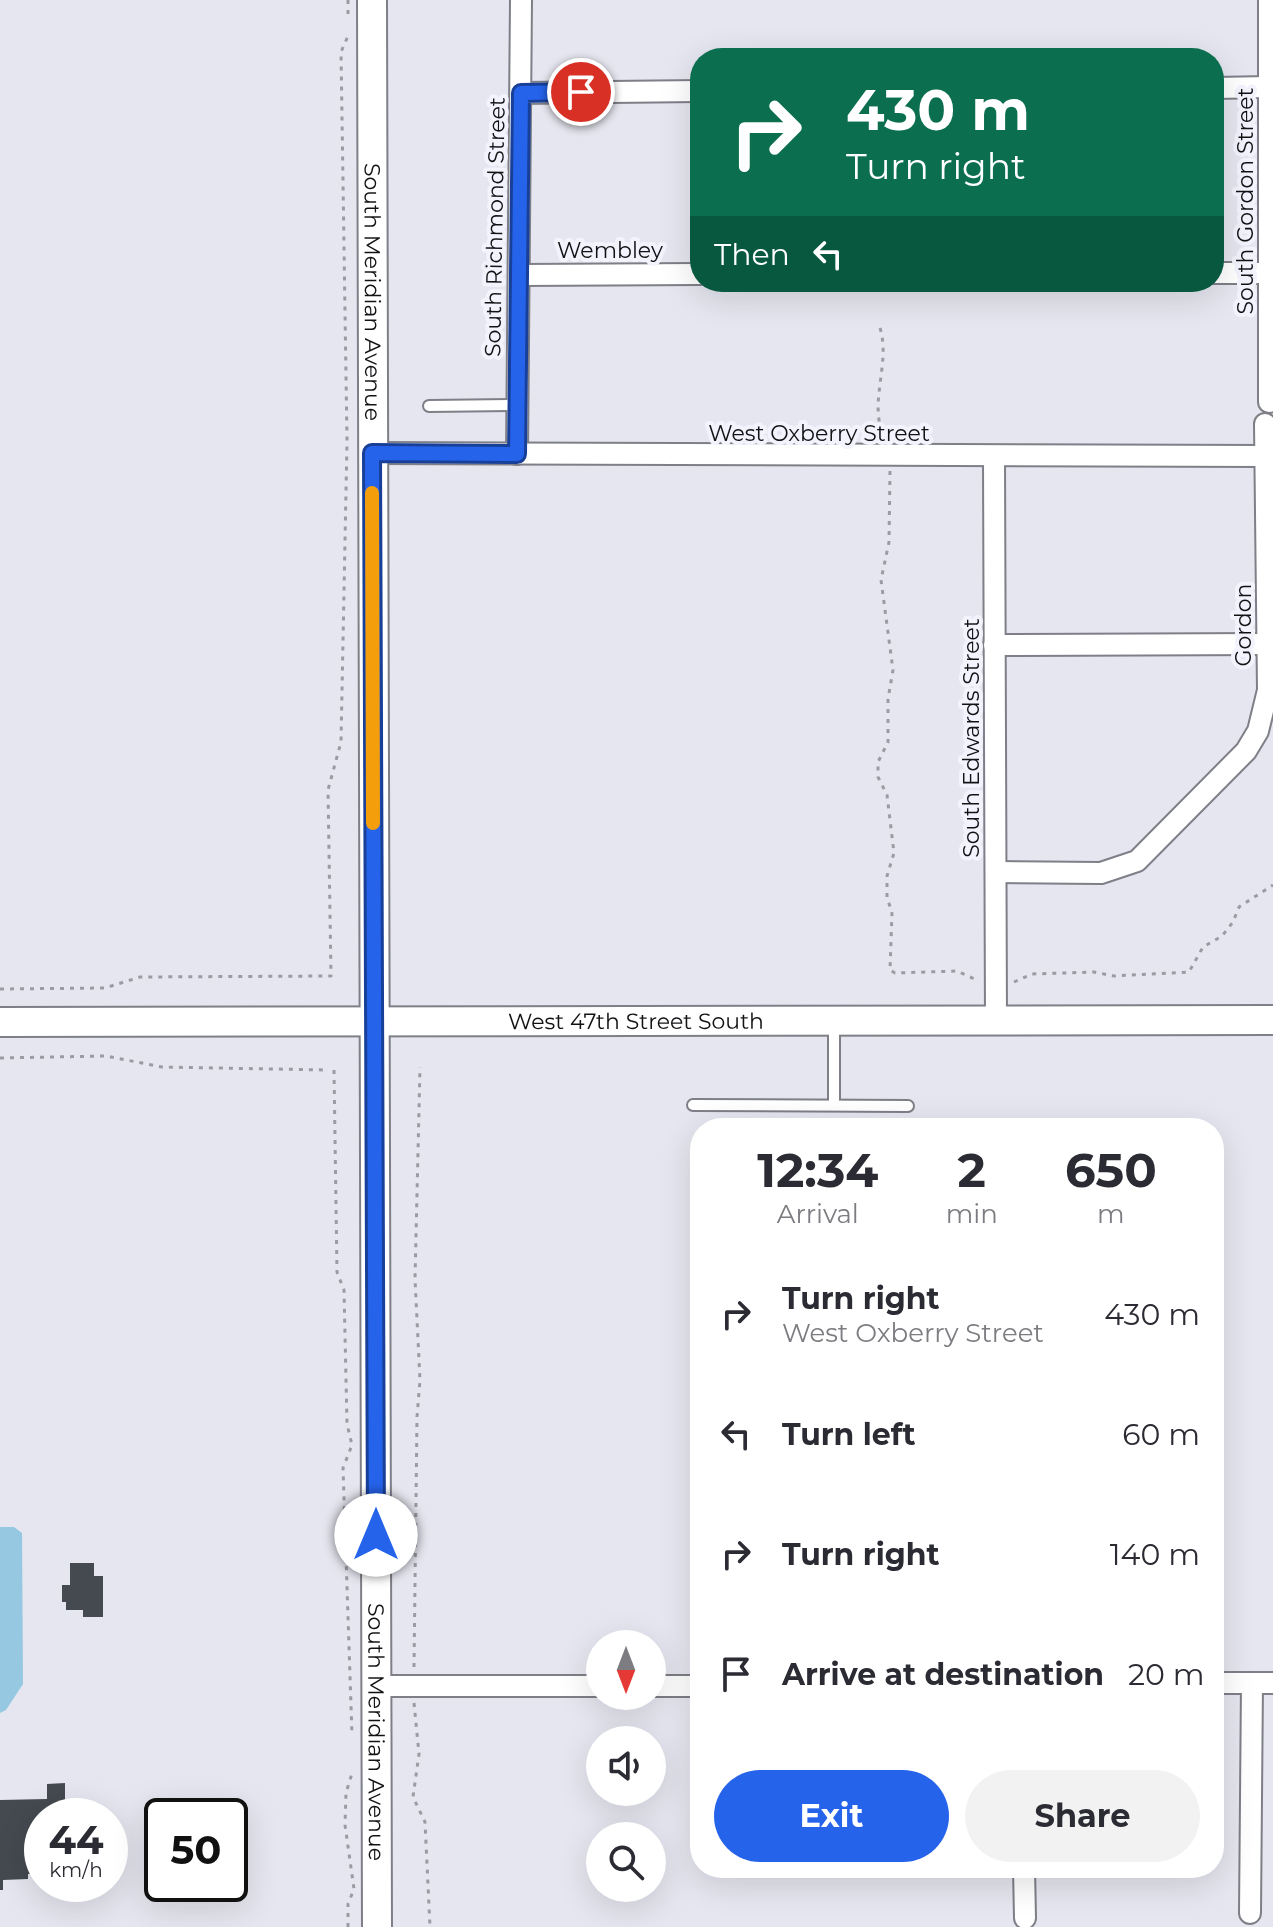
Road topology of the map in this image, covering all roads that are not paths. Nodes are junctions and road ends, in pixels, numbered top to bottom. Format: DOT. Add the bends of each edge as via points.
graph roads {
  1 [pos="372,0"];
  2 [pos="521,0"];
  3 [pos="1269,0"];
  4 [pos="1269,87"];
  5 [pos="1224,88"];
  6 [pos="690,91"];
  7 [pos="521,93"];
  8 [pos="1224,273"];
  9 [pos="1269,273"];
  10 [pos="690,274"];
  11 [pos="521,275"];
  12 [pos="1269,402"];
  13 [pos="517,405"];
  14 [pos="429,406"];
  15 [pos="1265,424"];
  16 [pos="372,453"];
  17 [pos="517,454"];
  18 [pos="1266,456"];
  19 [pos="994,458"];
  20 [pos="1267,644"];
  21 [pos="994,645"];
  22 [pos="996,872"];
  23 [pos="996,1018"];
  24 [pos="373,1019"];
  25 [pos="834,1020"];
  26 [pos="1273,1020"];
  27 [pos="0,1022"];
  28 [pos="693,1105"];
  29 [pos="834,1105"];
  30 [pos="908,1106"];
  31 [pos="1224,1683"];
  32 [pos="1252,1683"];
  33 [pos="1273,1683"];
  34 [pos="376,1686"];
  35 [pos="586,1686"];
  36 [pos="666,1686"];
  37 [pos="690,1686"];
  38 [pos="1024,1878"];
  39 [pos="1250,1913"];
  40 [pos="1025,1918"];
  41 [pos="377,1927"];
  1 -- 16 [label="main road, South Meridian Avenue"];
  2 -- 7 [label="street, South Richmond Street"];
  3 -- 4 [label="street, South Gordon Street"];
  4 -- 5 [label="street"];
  4 -- 9 [label="street, South Gordon Street"];
  6 -- 7 [label="street"];
  7 -- 11 [label="street, South Richmond Street"];
  8 -- 9 [label="street"];
  9 -- 12 [label="street, South Gordon Street"];
  10 -- 11 [label="street, Wembley"];
  11 -- 13 [label="street, South Richmond Street"];
  13 -- 14 [label="lane"];
  13 -- 17 [label="street, South Richmond Street"];
  15 -- 18 [label="street"];
  16 -- 17 [label="street, West Oxberry Street"];
  16 -- 24 [label="main road, South Meridian Avenue"];
  17 -- 19 [label="street, West Oxberry Street"];
  18 -- 19 [label="street, West Oxberry Street"];
  18 -- 20 [label="street, Gordon"];
  19 -- 21 [label="street, South Edwards Street"];
  20 -- 21 [label="street"];
  20 -- 22 [label="street, Gordon" via="1268,690 1246,751 1152,849 1119,869 1101,873"];
  21 -- 22 [label="street, South Edwards Street"];
  22 -- 23 [label="street, South Edwards Street"];
  23 -- 25 [label="main road, West 47th Street South"];
  23 -- 26 [label="main road, West 47th Street South"];
  24 -- 25 [label="main road, West 47th Street South"];
  24 -- 27 [label="main road, West 47th Street South"];
  24 -- 34 [label="main road, South Meridian Avenue"];
  25 -- 29 [label="lane"];
  28 -- 29 [label="lane"];
  29 -- 30 [label="lane"];
  31 -- 32 [label="street"];
  32 -- 33 [label="street"];
  32 -- 39 [label="street"];
  34 -- 35 [label="street"];
  34 -- 41 [label="main road, South Meridian Avenue"];
  36 -- 37 [label="street"];
  38 -- 40 [label="street"];
}
